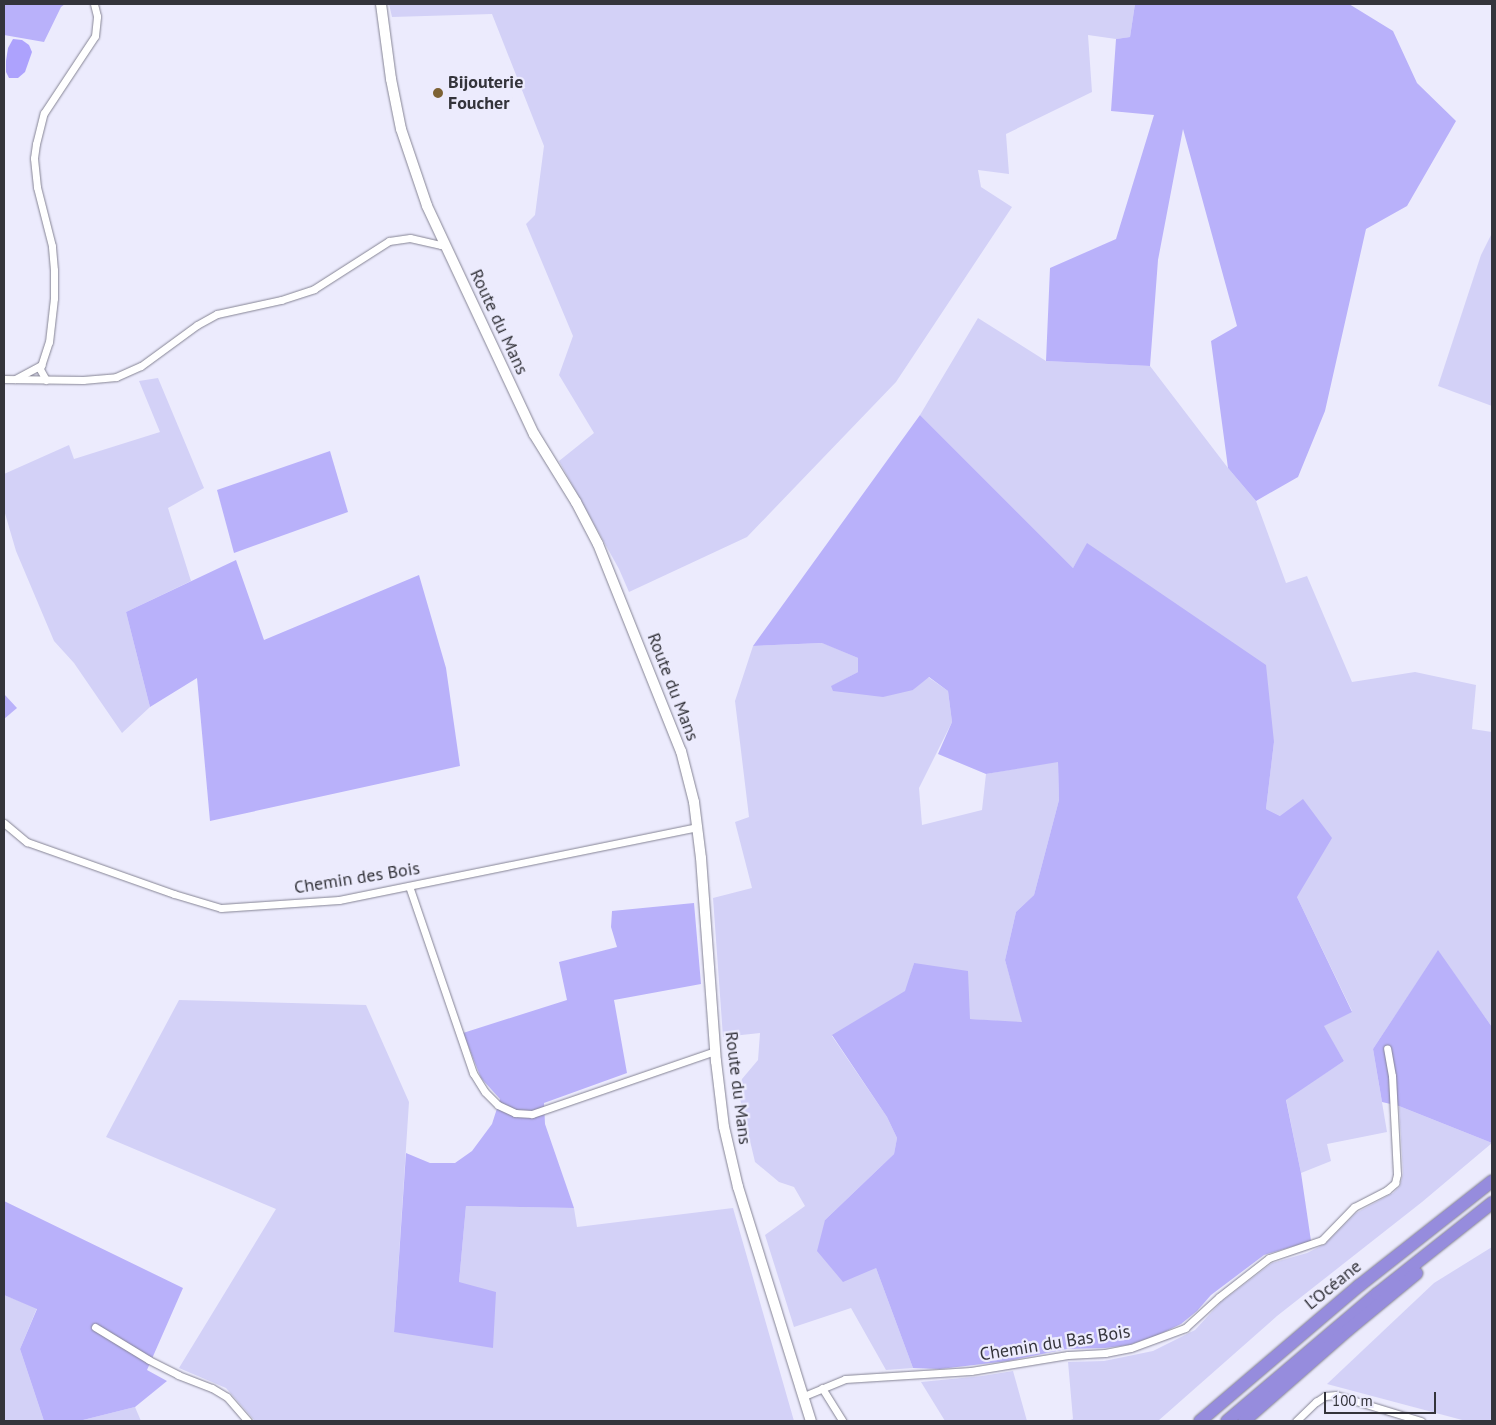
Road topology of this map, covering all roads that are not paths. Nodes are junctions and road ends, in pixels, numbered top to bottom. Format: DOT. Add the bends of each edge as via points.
graph roads {
  1 [pos="94,4"];
  2 [pos="381,4"];
  3 [pos="444,244"];
  4 [pos="41,364"];
  5 [pos="4,379"];
  6 [pos="14,379"];
  7 [pos="46,380"];
  8 [pos="4,822"];
  9 [pos="698,827"];
  10 [pos="409,886"];
  11 [pos="1386,1048"];
  12 [pos="715,1051"];
  13 [pos="1492,1182"];
  14 [pos="1492,1203"];
  15 [pos="1492,1214"];
  16 [pos="95,1327"];
  17 [pos="822,1388"];
  18 [pos="804,1396"];
  19 [pos="248,1421"];
  20 [pos="811,1421"];
  21 [pos="843,1421"];
  22 [pos="1200,1421"];
  23 [pos="1227,1421"];
  24 [pos="1244,1421"];
  25 [pos="1296,1421"];
  26 [pos="1421,1421"];
  1 -- 4 [label="street" via="97,16 95,36 44,113 36,144 37,187 47,223 54,270 49,342"];
  2 -- 3 [label="street, Route du Mans" via="391,79 402,129 427,206"];
  3 -- 7 [label="street" via="410,238 389,241 314,289 281,300 216,314 128,373 106,379"];
  3 -- 9 [label="street, Route du Mans" via="534,434 580,508 598,544 681,751"];
  4 -- 6 [label="street"];
  4 -- 7 [label="street"];
  5 -- 6 [label="street"];
  6 -- 7 [label="street"];
  8 -- 10 [label="street, Chemin des Bois" via="27,842 221,908 340,900"];
  9 -- 10 [label="street, Chemin des Bois"];
  9 -- 12 [label="street, Route du Mans"];
  10 -- 12 [label="street" via="473,1073 498,1105 516,1113 532,1114"];
  11 -- 17 [label="street, Chemin du Bas Bois" via="1392,1076 1395,1183 1354,1207 1322,1240 1269,1258 1185,1328 1105,1354 1068,1355 971,1371 845,1379"];
  12 -- 18 [label="street, Route du Mans" via="720,1103 732,1162"];
  13 -- 22 [label="highway, L’Océane" via="1360,1285"];
  14 -- 23 [label="highway, L’Océane"];
  15 -- 24 [label="highway" via="1348,1330"];
  16 -- 19 [label="street" via="149,1360 227,1397"];
  17 -- 18 [label="street, Chemin du Bas Bois"];
  17 -- 21 [label="street"];
  18 -- 20 [label="street, Route du Mans"];
  25 -- 26 [label="street" via="1316,1402 1336,1395"];
}
